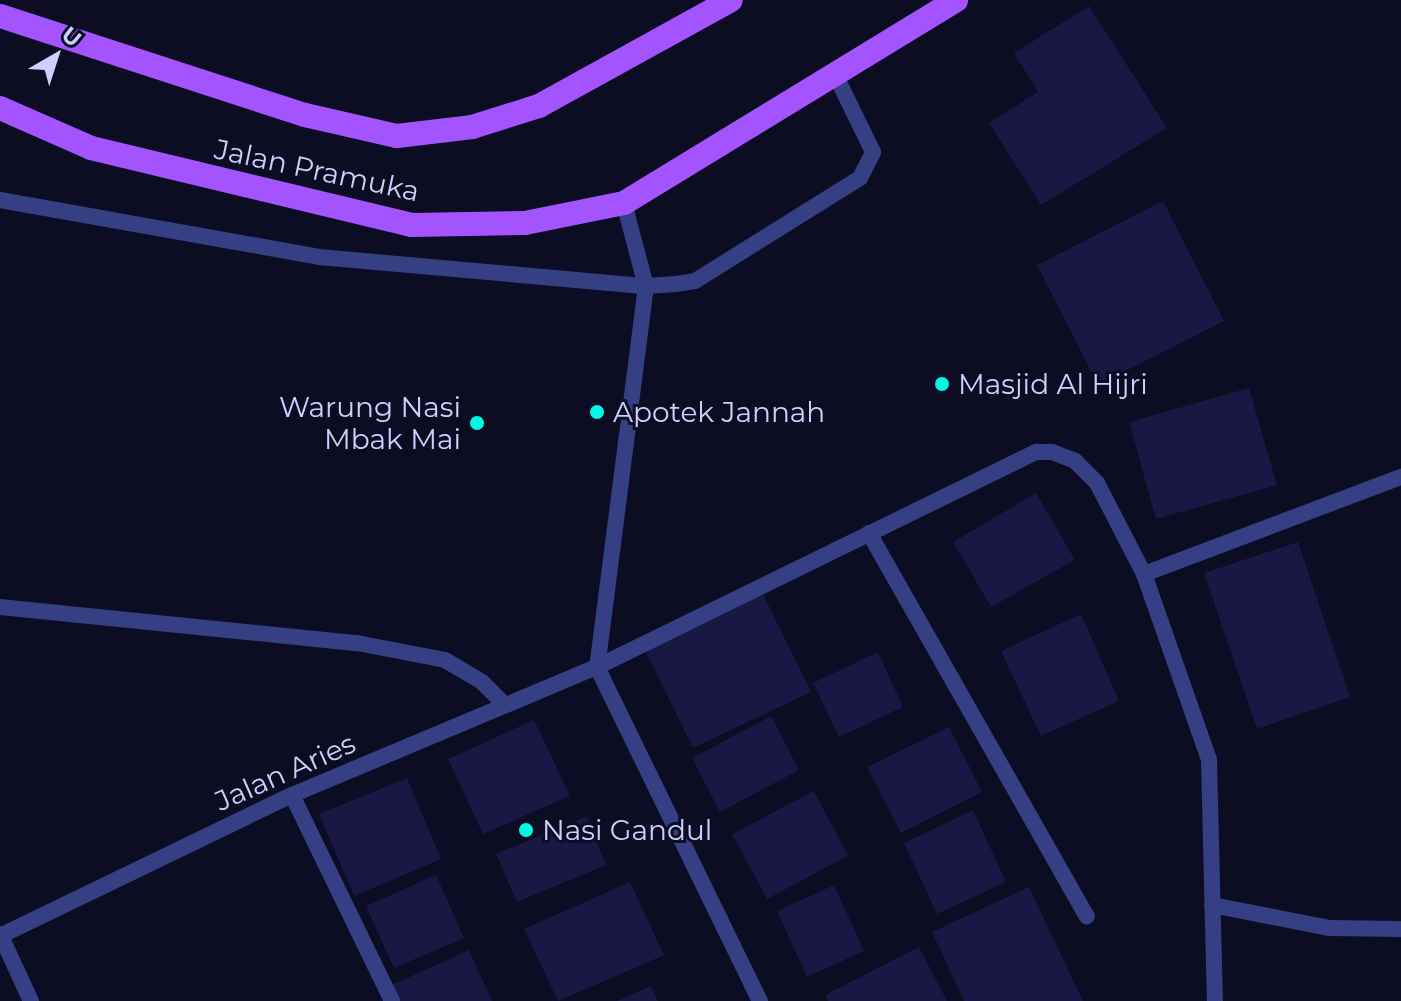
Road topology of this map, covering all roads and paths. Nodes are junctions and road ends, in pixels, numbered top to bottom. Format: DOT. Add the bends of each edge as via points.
graph roads {
  1 [pos="731,0"];
  2 [pos="956,0"];
  3 [pos="0,16"];
  4 [pos="835,74"];
  5 [pos="0,108"];
  6 [pos="0,200"];
  7 [pos="624,203"];
  8 [pos="646,286"];
  9 [pos="1401,477"];
  10 [pos="869,533"];
  11 [pos="1144,574"];
  12 [pos="0,607"];
  13 [pos="597,667"];
  14 [pos="504,704"];
  15 [pos="292,795"];
  16 [pos="1212,905"];
  17 [pos="1087,916"];
  18 [pos="1401,929"];
  19 [pos="0,935"];
  20 [pos="31,1001"];
  21 [pos="392,1001"];
  22 [pos="760,1001"];
  23 [pos="1215,1001"];
  1 -- 3 [label="main road, Jalan Pramuka" via="539,106 472,127 397,136 305,115"];
  2 -- 4 [label="main road, Jalan Pramuka"];
  4 -- 7 [label="main road, Jalan Pramuka"];
  4 -- 8 [label="street" via="873,152 860,178 695,281"];
  5 -- 7 [label="main road, Jalan Pramuka" via="91,148 412,225 525,223"];
  6 -- 8 [label="street" via="319,257"];
  7 -- 8 [label="street"];
  8 -- 13 [label="street"];
  9 -- 11 [label="street"];
  10 -- 11 [label="street, Jalan Aries" via="1036,452 1052,452 1075,461 1097,483"];
  10 -- 13 [label="street, Jalan Aries"];
  10 -- 17 [label="street"];
  11 -- 16 [label="street, Jalan Aries" via="1209,760"];
  12 -- 14 [label="street" via="372,646 445,660 482,682"];
  13 -- 14 [label="street, Jalan Aries"];
  13 -- 22 [label="street"];
  14 -- 15 [label="street, Jalan Aries"];
  15 -- 19 [label="street, Jalan Aries"];
  15 -- 21 [label="street"];
  16 -- 18 [label="street" via="1329,928"];
  16 -- 23 [label="street, Jalan Aries"];
  19 -- 20 [label="street"];
}
